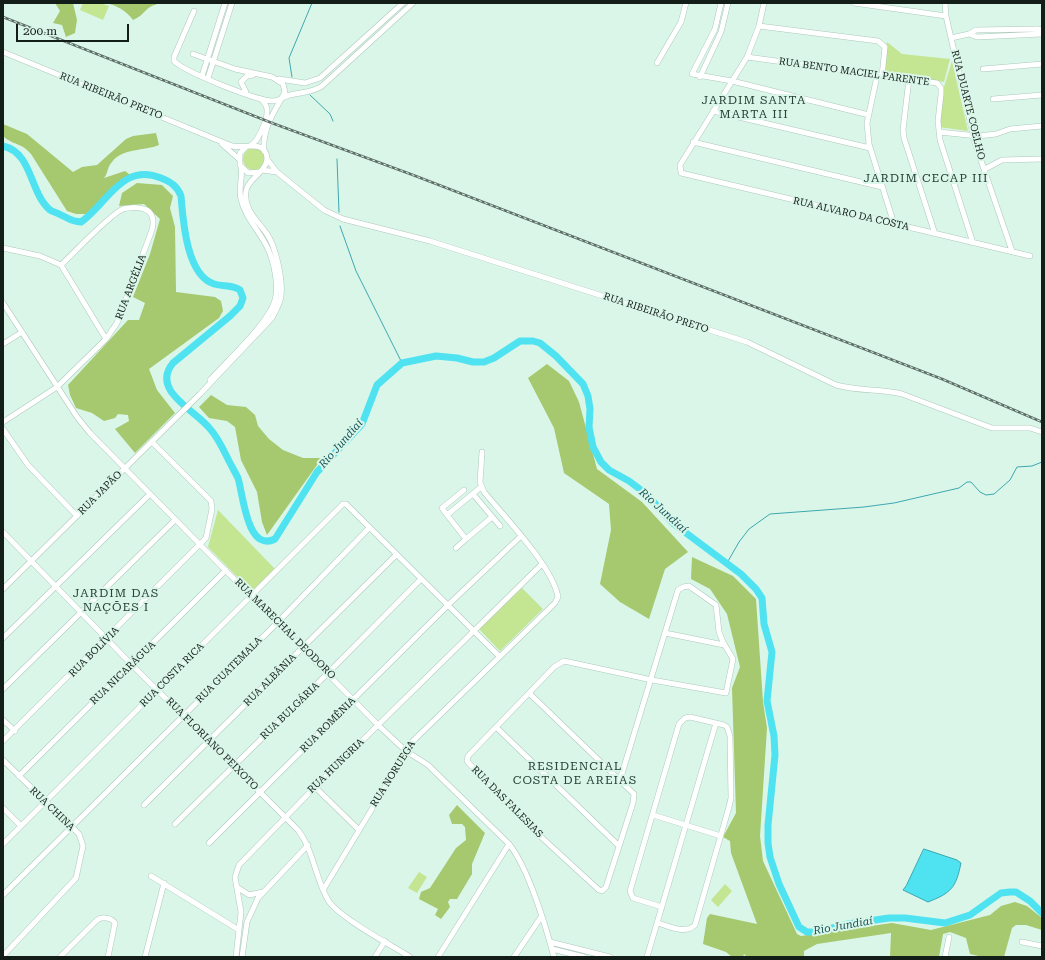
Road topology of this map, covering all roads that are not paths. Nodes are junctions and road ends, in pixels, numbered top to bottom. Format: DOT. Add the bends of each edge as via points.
graph roads {
  1 [pos="225,3"];
  2 [pos="232,3"];
  3 [pos="403,3"];
  4 [pos="413,3"];
  5 [pos="686,3"];
  6 [pos="721,3"];
  7 [pos="728,3"];
  8 [pos="764,3"];
  9 [pos="854,3"];
  10 [pos="945,3"];
  11 [pos="194,12"];
  12 [pos="946,16"];
  13 [pos="759,26"];
  14 [pos="1042,30"];
  15 [pos="968,34"];
  16 [pos="1042,34"];
  17 [pos="951,38"];
  18 [pos="3,52"];
  19 [pos="193,54"];
  20 [pos="747,57"];
  21 [pos="207,59"];
  22 [pos="214,61"];
  23 [pos="657,63"];
  24 [pos="1042,64"];
  25 [pos="983,69"];
  26 [pos="256,74"];
  27 [pos="202,76"];
  28 [pos="879,76"];
  29 [pos="272,77"];
  30 [pos="700,77"];
  31 [pos="208,78"];
  32 [pos="909,79"];
  33 [pos="732,81"];
  34 [pos="248,94"];
  35 [pos="1042,95"];
  36 [pos="261,99"];
  37 [pos="993,99"];
  38 [pos="280,100"];
  39 [pos="713,111"];
  40 [pos="869,114"];
  41 [pos="1042,126"];
  42 [pos="938,132"];
  43 [pos="974,135"];
  44 [pos="218,140"];
  45 [pos="693,142"];
  46 [pos="248,146"];
  47 [pos="870,148"];
  48 [pos="264,151"];
  49 [pos="239,159"];
  50 [pos="267,159"];
  51 [pos="1042,159"];
  52 [pos="241,168"];
  53 [pos="985,170"];
  54 [pos="261,171"];
  55 [pos="277,172"];
  56 [pos="882,187"];
  57 [pos="894,224"];
  58 [pos="934,234"];
  59 [pos="973,243"];
  60 [pos="3,248"];
  61 [pos="1012,252"];
  62 [pos="1030,256"];
  63 [pos="61,265"];
  64 [pos="3,302"];
  65 [pos="22,332"];
  66 [pos="106,339"];
  67 [pos="3,344"];
  68 [pos="57,387"];
  69 [pos="196,397"];
  70 [pos="3,422"];
  71 [pos="3,429"];
  72 [pos="1042,432"];
  73 [pos="152,442"];
  74 [pos="482,452"];
  75 [pos="125,468"];
  76 [pos="481,487"];
  77 [pos="464,490"];
  78 [pos="150,494"];
  79 [pos="473,494"];
  80 [pos="77,516"];
  81 [pos="447,516"];
  82 [pos="492,517"];
  83 [pos="175,520"];
  84 [pos="500,526"];
  85 [pos="370,528"];
  86 [pos="3,532"];
  87 [pos="521,536"];
  88 [pos="466,540"];
  89 [pos="201,544"];
  90 [pos="456,548"];
  91 [pos="396,555"];
  92 [pos="31,562"];
  93 [pos="542,564"];
  94 [pos="226,570"];
  95 [pos="420,579"];
  96 [pos="56,586"];
  97 [pos="3,589"];
  98 [pos="252,596"];
  99 [pos="447,606"];
  100 [pos="81,613"];
  101 [pos="278,622"];
  102 [pos="472,632"];
  103 [pos="665,633"];
  104 [pos="3,638"];
  105 [pos="107,638"];
  106 [pos="724,645"];
  107 [pos="302,648"];
  108 [pos="499,656"];
  109 [pos="132,665"];
  110 [pos="328,673"];
  111 [pos="652,680"];
  112 [pos="3,689"];
  113 [pos="158,690"];
  114 [pos="530,693"];
  115 [pos="354,700"];
  116 [pos="184,715"];
  117 [pos="3,720"];
  118 [pos="716,723"];
  119 [pos="378,725"];
  120 [pos="496,727"];
  121 [pos="14,731"];
  122 [pos="210,740"];
  123 [pos="3,742"];
  124 [pos="406,751"];
  125 [pos="3,760"];
  126 [pos="234,765"];
  127 [pos="19,776"];
  128 [pos="620,780"];
  129 [pos="315,787"];
  130 [pos="260,792"];
  131 [pos="45,801"];
  132 [pos="144,805"];
  133 [pos="3,808"];
  134 [pos="653,815"];
  135 [pos="285,817"];
  136 [pos="175,824"];
  137 [pos="687,825"];
  138 [pos="21,826"];
  139 [pos="70,827"];
  140 [pos="359,830"];
  141 [pos="721,836"];
  142 [pos="209,843"];
  143 [pos="3,844"];
  144 [pos="509,844"];
  145 [pos="308,845"];
  146 [pos="619,846"];
  147 [pos="151,876"];
  148 [pos="164,884"];
  149 [pos="236,886"];
  150 [pos="323,890"];
  151 [pos="263,892"];
  152 [pos="3,895"];
  153 [pos="662,907"];
  154 [pos="541,916"];
  155 [pos="658,923"];
  156 [pos="239,930"];
  157 [pos="949,936"];
  158 [pos="385,941"];
  159 [pos="550,942"];
  160 [pos="1022,942"];
  161 [pos="1042,946"];
  162 [pos="552,949"];
  163 [pos="3,956"];
  164 [pos="60,957"];
  165 [pos="108,957"];
  166 [pos="145,957"];
  167 [pos="236,957"];
  168 [pos="242,957"];
  169 [pos="375,957"];
  170 [pos="410,957"];
  171 [pos="438,957"];
  172 [pos="514,957"];
  173 [pos="554,957"];
  174 [pos="584,957"];
  175 [pos="610,957"];
  176 [pos="647,957"];
  177 [pos="945,957"];
  1 -- 21 [label="street"];
  2 -- 22 [label="street"];
  3 -- 29 [label="street" via="320,78 309,83 299,83"];
  4 -- 38 [label="street" via="322,86 314,91 289,95"];
  5 -- 23 [label="street" via="681,22"];
  6 -- 30 [label="street" via="715,29 692,74"];
  7 -- 30 [label="street" via="721,32"];
  8 -- 13 [label="street"];
  9 -- 12 [label="street"];
  10 -- 12 [label="street, RUA DUARTE COELHO"];
  11 -- 27 [label="street" via="174,61"];
  12 -- 17 [label="street, RUA DUARTE COELHO"];
  13 -- 20 [label="street"];
  13 -- 28 [label="street" via="878,40 884,47"];
  14 -- 15 [label="street" via="976,30"];
  15 -- 16 [label="street" via="977,37"];
  15 -- 17 [label="street"];
  17 -- 43 [label="street, RUA DUARTE COELHO"];
  18 -- 44 [label="street, RUA RIBEIRÃO PRETO"];
  19 -- 21 [label="street"];
  20 -- 28 [label="street, RUA BENTO MACIEL PARENTE"];
  20 -- 33 [label="street"];
  21 -- 22 [label="street"];
  21 -- 27 [label="street"];
  22 -- 26 [label="street"];
  22 -- 31 [label="street"];
  24 -- 25 [label="street"];
  26 -- 29 [label="street"];
  26 -- 34 [label="street" via="247,76 242,82"];
  27 -- 31 [label="street"];
  28 -- 32 [label="street, RUA BENTO MACIEL PARENTE"];
  28 -- 40 [label="street"];
  29 -- 38 [label="street" via="280,81 285,88"];
  30 -- 33 [label="street"];
  31 -- 34 [label="street"];
  32 -- 42 [label="street, RUA BENTO MACIEL PARENTE" via="938,83 940,86"];
  32 -- 58 [label="street" via="904,138"];
  33 -- 39 [label="street"];
  33 -- 40 [label="street"];
  34 -- 36 [label="street"];
  35 -- 37 [label="street"];
  36 -- 38 [label="street"];
  36 -- 46 [label="street" via="266,105 266,115 257,141"];
  38 -- 48 [label="street" via="264,136"];
  39 -- 45 [label="street"];
  39 -- 47 [label="street"];
  40 -- 47 [label="street" via="867,123"];
  41 -- 43 [label="street" via="1010,129 990,135"];
  42 -- 43 [label="street"];
  42 -- 59 [label="street, RUA BENTO MACIEL PARENTE"];
  43 -- 53 [label="street, RUA DUARTE COELHO"];
  44 -- 46 [label="street, RUA RIBEIRÃO PRETO" via="232,146"];
  44 -- 49 [label="street, RUA RIBEIRÃO PRETO"];
  45 -- 56 [label="street"];
  45 -- 57 [label="street, RUA ALVARO DA COSTA" via="680,165 679,170 682,174"];
  46 -- 48 [label="street, RUA RIBEIRÃO PRETO" via="257,146"];
  46 -- 49 [label="street" via="240,153"];
  47 -- 56 [label="street"];
  48 -- 50 [label="street, RUA RIBEIRÃO PRETO"];
  49 -- 52 [label="street"];
  50 -- 54 [label="street"];
  50 -- 55 [label="street, RUA RIBEIRÃO PRETO"];
  51 -- 53 [label="street" via="1002,160"];
  52 -- 54 [label="street" via="248,173"];
  52 -- 69 [label="street, RUA JAPÃO" via="240,197 248,219 270,253 276,289 275,299 267,317"];
  53 -- 61 [label="street, RUA DUARTE COELHO"];
  54 -- 55 [label="street"];
  54 -- 69 [label="street, RUA JAPÃO" via="248,185 245,197 253,216 271,241 282,287 278,308 266,325"];
  55 -- 72 [label="street, RUA RIBEIRÃO PRETO" via="324,210 343,219 430,241 748,342 836,386 902,394 992,428 1030,428"];
  56 -- 57 [label="street"];
  57 -- 58 [label="street, RUA ALVARO DA COSTA"];
  58 -- 59 [label="street, RUA ALVARO DA COSTA"];
  59 -- 61 [label="street, RUA ALVARO DA COSTA"];
  60 -- 63 [label="street" via="40,256"];
  61 -- 62 [label="street, RUA ALVARO DA COSTA"];
  63 -- 66 [label="street"];
  63 -- 66 [label="street, RUA ARGÉLIA" via="117,212 137,208 148,210 152,215 154,222 139,268 117,324"];
  64 -- 65 [label="street, RUA MARECHAL DEODORO"];
  65 -- 67 [label="street"];
  65 -- 68 [label="street, RUA MARECHAL DEODORO"];
  66 -- 68 [label="street, RUA ARGÉLIA"];
  68 -- 70 [label="street, RUA ARGÉLIA"];
  68 -- 75 [label="street, RUA MARECHAL DEODORO" via="77,417"];
  69 -- 73 [label="street, RUA JAPÃO"];
  71 -- 80 [label="street" via="28,465"];
  73 -- 75 [label="street, RUA JAPÃO"];
  73 -- 89 [label="street" via="211,501 208,532"];
  74 -- 76 [label="street"];
  75 -- 78 [label="street, RUA MARECHAL DEODORO"];
  75 -- 80 [label="street, RUA JAPÃO"];
  76 -- 79 [label="street"];
  76 -- 87 [label="street"];
  77 -- 81 [label="street" via="442,508"];
  78 -- 83 [label="street, RUA MARECHAL DEODORO"];
  78 -- 96 [label="street"];
  79 -- 81 [label="street"];
  79 -- 82 [label="street"];
  80 -- 92 [label="street, RUA JAPÃO"];
  81 -- 88 [label="street"];
  82 -- 84 [label="street"];
  82 -- 88 [label="street"];
  83 -- 89 [label="street, RUA MARECHAL DEODORO"];
  83 -- 100 [label="street"];
  85 -- 91 [label="street"];
  85 -- 98 [label="street, RUA COSTA RICA" via="346,504 341,505"];
  85 -- 101 [label="street, RUA GUATEMALA"];
  86 -- 92 [label="street, RUA FLORIANO PEIXOTO"];
  87 -- 93 [label="street"];
  87 -- 99 [label="street, RUA ROMÊNIA"];
  88 -- 90 [label="street"];
  89 -- 94 [label="street, RUA MARECHAL DEODORO"];
  89 -- 105 [label="street, RUA BOLÍVIA"];
  91 -- 95 [label="street"];
  91 -- 107 [label="street, RUA ALBÂNIA"];
  92 -- 96 [label="street, RUA FLORIANO PEIXOTO"];
  92 -- 97 [label="street, RUA JAPÃO"];
  93 -- 102 [label="street, RUA HUNGRIA"];
  93 -- 108 [label="street, RUA NORUEGA" via="558,596 554,603"];
  94 -- 98 [label="street, RUA MARECHAL DEODORO"];
  94 -- 109 [label="street, RUA NICARÁGUA"];
  95 -- 99 [label="street"];
  95 -- 110 [label="street, RUA BULGÁRIA"];
  96 -- 100 [label="street, RUA FLORIANO PEIXOTO"];
  96 -- 104 [label="street"];
  98 -- 101 [label="street, RUA MARECHAL DEODORO"];
  98 -- 113 [label="street, RUA COSTA RICA"];
  99 -- 102 [label="street"];
  99 -- 115 [label="street, RUA ROMÊNIA"];
  100 -- 105 [label="street, RUA FLORIANO PEIXOTO"];
  100 -- 112 [label="street"];
  101 -- 107 [label="street, RUA MARECHAL DEODORO"];
  101 -- 116 [label="street, RUA GUATEMALA"];
  102 -- 108 [label="street"];
  102 -- 119 [label="street, RUA HUNGRIA"];
  103 -- 106 [label="street"];
  103 -- 106 [label="street" via="678,590 689,586 716,605 719,632"];
  103 -- 111 [label="street"];
  105 -- 109 [label="street, RUA FLORIANO PEIXOTO"];
  105 -- 121 [label="street, RUA BOLÍVIA"];
  106 -- 111 [label="street" via="733,659 726,692"];
  107 -- 110 [label="street, RUA MARECHAL DEODORO"];
  107 -- 122 [label="street, RUA ALBÂNIA"];
  108 -- 124 [label="street, RUA NORUEGA"];
  109 -- 113 [label="street, RUA FLORIANO PEIXOTO"];
  109 -- 127 [label="street, RUA NICARÁGUA"];
  110 -- 115 [label="street, RUA MARECHAL DEODORO"];
  110 -- 126 [label="street, RUA BULGÁRIA"];
  111 -- 114 [label="street, RUA DAS FALESIAS" via="564,661"];
  111 -- 128 [label="street"];
  113 -- 116 [label="street, RUA FLORIANO PEIXOTO"];
  113 -- 131 [label="street, RUA COSTA RICA"];
  114 -- 120 [label="street, RUA DAS FALESIAS"];
  114 -- 128 [label="street"];
  115 -- 119 [label="street, RUA MARECHAL DEODORO"];
  115 -- 130 [label="street, RUA ROMÊNIA"];
  116 -- 122 [label="street, RUA FLORIANO PEIXOTO"];
  116 -- 139 [label="street, RUA GUATEMALA"];
  117 -- 121 [label="street"];
  118 -- 134 [label="street" via="690,717 682,720"];
  118 -- 137 [label="street"];
  118 -- 141 [label="street" via="727,727 730,736 731,798"];
  119 -- 124 [label="street, RUA MARECHAL DEODORO"];
  119 -- 129 [label="street, RUA HUNGRIA"];
  120 -- 146 [label="street"];
  120 -- 146 [label="street, RUA DAS FALESIAS" via="468,756 468,763 527,824 601,891 606,887"];
  121 -- 123 [label="street, RUA BOLÍVIA"];
  122 -- 126 [label="street, RUA FLORIANO PEIXOTO"];
  122 -- 132 [label="street, RUA ALBÂNIA"];
  124 -- 140 [label="street, RUA NORUEGA"];
  124 -- 144 [label="street, RUA MARECHAL DEODORO" via="428,765"];
  125 -- 127 [label="street, RUA CHINA"];
  126 -- 130 [label="street, RUA FLORIANO PEIXOTO"];
  126 -- 136 [label="street, RUA BULGÁRIA"];
  127 -- 131 [label="street, RUA CHINA"];
  128 -- 146 [label="street" via="634,794"];
  129 -- 135 [label="street, RUA HUNGRIA"];
  129 -- 140 [label="street"];
  130 -- 135 [label="street, RUA FLORIANO PEIXOTO"];
  130 -- 142 [label="street, RUA ROMÊNIA"];
  131 -- 138 [label="street, RUA COSTA RICA"];
  131 -- 139 [label="street, RUA CHINA"];
  133 -- 138 [label="street"];
  134 -- 137 [label="street"];
  134 -- 153 [label="street" via="630,891 633,898"];
  135 -- 145 [label="street, RUA FLORIANO PEIXOTO"];
  135 -- 149 [label="street, RUA HUNGRIA" via="238,865 235,872"];
  137 -- 141 [label="street"];
  137 -- 153 [label="street"];
  138 -- 143 [label="street, RUA COSTA RICA"];
  139 -- 152 [label="street, RUA GUATEMALA"];
  139 -- 163 [label="street, RUA CHINA" via="82,839 84,846 76,878"];
  140 -- 150 [label="street, RUA NORUEGA"];
  141 -- 155 [label="street" via="695,925 691,929 682,930"];
  144 -- 154 [label="street, RUA MARECHAL DEODORO" via="521,863"];
  144 -- 171 [label="street"];
  145 -- 150 [label="street, RUA FLORIANO PEIXOTO"];
  145 -- 151 [label="street"];
  147 -- 148 [label="street"];
  148 -- 156 [label="street"];
  148 -- 166 [label="street"];
  149 -- 151 [label="street" via="249,894"];
  149 -- 156 [label="street, RUA HUNGRIA" via="241,912"];
  150 -- 158 [label="street, RUA FLORIANO PEIXOTO" via="328,901 336,909"];
  151 -- 168 [label="street" via="247,922"];
  153 -- 155 [label="street"];
  154 -- 159 [label="street, RUA MARECHAL DEODORO"];
  154 -- 172 [label="street"];
  155 -- 176 [label="street"];
  156 -- 167 [label="street, RUA HUNGRIA"];
  157 -- 177 [label="street"];
  158 -- 169 [label="street"];
  158 -- 170 [label="street, RUA FLORIANO PEIXOTO"];
  159 -- 162 [label="street, RUA MARECHAL DEODORO"];
  159 -- 175 [label="street"];
  160 -- 161 [label="street"];
  162 -- 173 [label="street, RUA MARECHAL DEODORO"];
  162 -- 174 [label="street"];
  164 -- 165 [label="street" via="99,918 112,920 116,927"];
}
